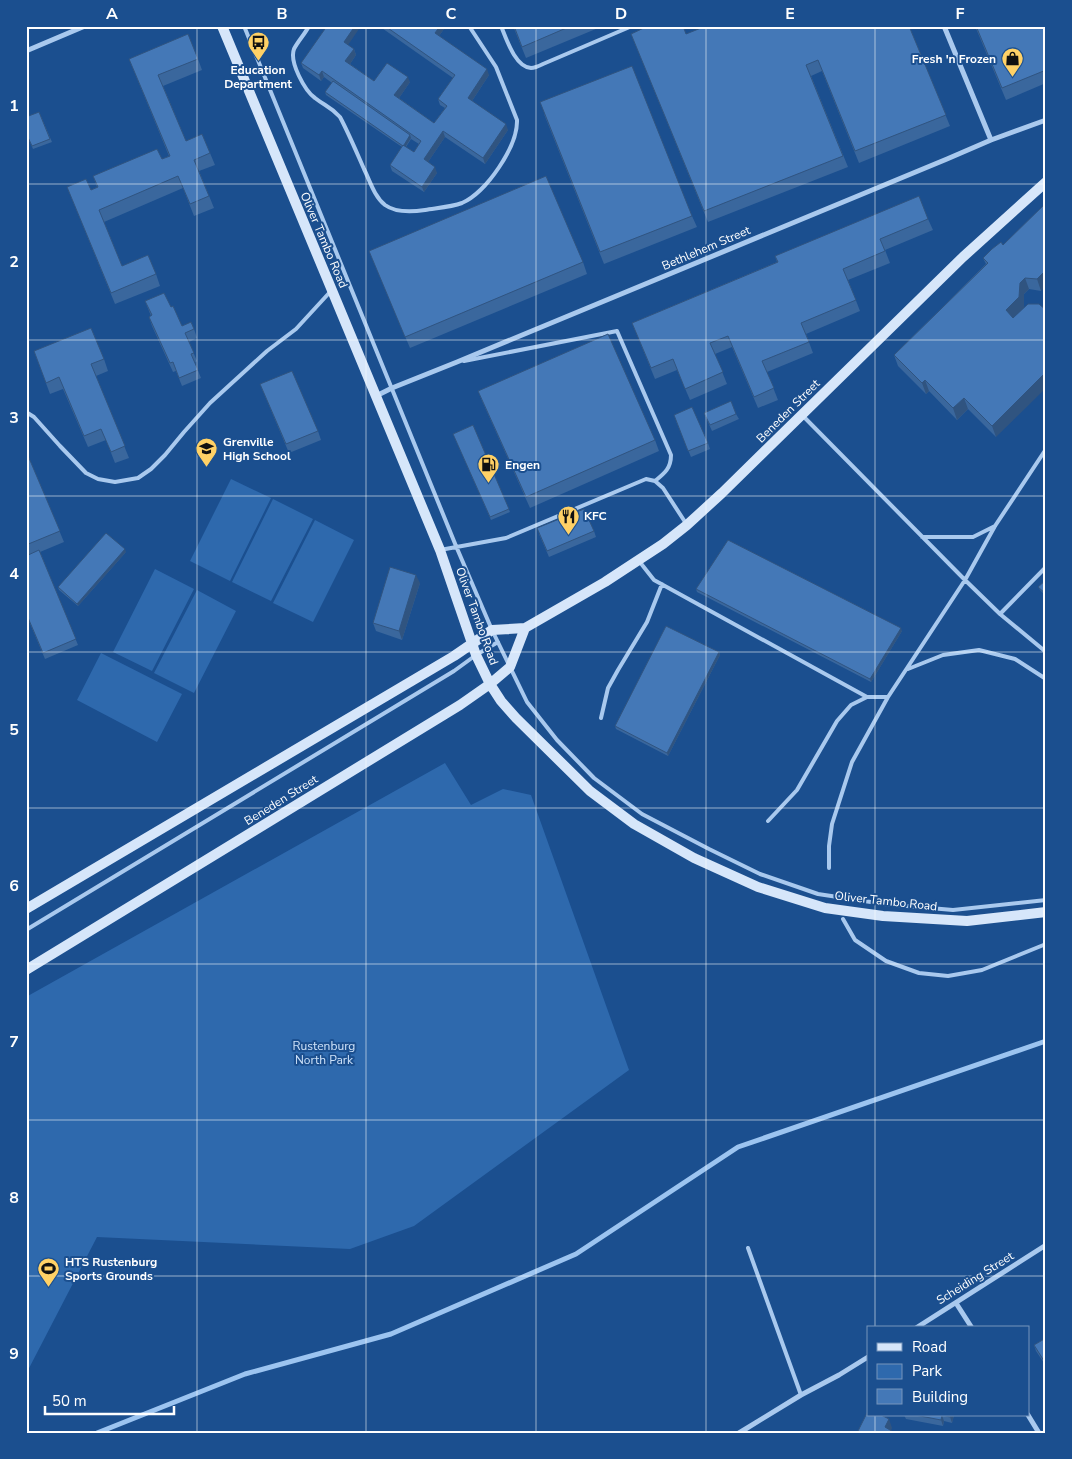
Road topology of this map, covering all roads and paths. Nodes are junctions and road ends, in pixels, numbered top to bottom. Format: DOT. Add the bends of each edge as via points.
graph roads {
  1 [pos="85,26"];
  2 [pos="222,26"];
  3 [pos="244,26"];
  4 [pos="310,26"];
  5 [pos="469,26"];
  6 [pos="501,26"];
  7 [pos="632,26"];
  8 [pos="944,26"];
  9 [pos="26,51"];
  10 [pos="1046,120"];
  11 [pos="991,140"];
  12 [pos="1046,182"];
  13 [pos="332,290"];
  14 [pos="457,362"];
  15 [pos="392,388"];
  16 [pos="375,396"];
  17 [pos="26,412"];
  18 [pos="803,416"];
  19 [pos="1046,449"];
  20 [pos="655,482"];
  21 [pos="687,525"];
  22 [pos="994,526"];
  23 [pos="922,537"];
  24 [pos="456,546"];
  25 [pos="440,550"];
  26 [pos="639,560"];
  27 [pos="1046,567"];
  28 [pos="965,580"];
  29 [pos="662,584"];
  30 [pos="1000,614"];
  31 [pos="525,628"];
  32 [pos="492,630"];
  33 [pos="498,642"];
  34 [pos="471,644"];
  35 [pos="1046,652"];
  36 [pos="476,655"];
  37 [pos="510,667"];
  38 [pos="908,670"];
  39 [pos="1046,679"];
  40 [pos="490,684"];
  41 [pos="868,697"];
  42 [pos="888,697"];
  43 [pos="600,718"];
  44 [pos="768,821"];
  45 [pos="829,868"];
  46 [pos="1046,900"];
  47 [pos="26,909"];
  48 [pos="1046,912"];
  49 [pos="843,919"];
  50 [pos="26,930"];
  51 [pos="1046,944"];
  52 [pos="26,970"];
  53 [pos="1046,1246"];
  54 [pos="748,1248"];
  55 [pos="956,1303"];
  56 [pos="919,1326"];
  57 [pos="971,1326"];
  58 [pos="867,1358"];
  59 [pos="801,1395"];
  60 [pos="1029,1416"];
  61 [pos="739,1433"];
  62 [pos="1039,1433"];
  1 -- 9 [label="street"];
  2 -- 13 [label="main road, Oliver Tambo Road"];
  3 -- 15 [label="lane"];
  4 -- 5 [label="lane" via="293,55 307,92 340,117 374,191 384,204 395,211 415,212 462,203 480,192 496,172 518,130 496,67"];
  6 -- 7 [label="lane" via="516,58 529,68"];
  8 -- 11 [label="street"];
  10 -- 11 [label="street, Bethlehem Street"];
  11 -- 14 [label="street, Bethlehem Street"];
  12 -- 18 [label="main road, Beneden Street" via="963,258"];
  13 -- 16 [label="main road, Oliver Tambo Road"];
  13 -- 17 [label="lane" via="296,329 210,403 165,456 138,478 114,482 98,479 86,472 34,416"];
  14 -- 15 [label="street, Bethlehem Street"];
  14 -- 20 [label="lane" via="617,330 671,455 667,471"];
  15 -- 16 [label="street, Bethlehem Street"];
  15 -- 24 [label="lane"];
  16 -- 25 [label="main road, Oliver Tambo Road"];
  18 -- 21 [label="main road, Beneden Street"];
  18 -- 23 [label="lane"];
  19 -- 22 [label="lane"];
  20 -- 21 [label="lane"];
  20 -- 24 [label="lane" via="646,479 506,538"];
  21 -- 26 [label="main road, Beneden Street"];
  22 -- 23 [label="lane" via="973,537"];
  22 -- 28 [label="lane"];
  23 -- 28 [label="lane"];
  24 -- 25 [label="lane"];
  24 -- 32 [label="lane"];
  25 -- 34 [label="main road, Oliver Tambo Road"];
  26 -- 29 [label="lane" via="654,580"];
  26 -- 31 [label="main road, Beneden Street"];
  27 -- 30 [label="lane"];
  28 -- 30 [label="lane"];
  28 -- 38 [label="lane"];
  29 -- 41 [label="lane"];
  29 -- 43 [label="lane" via="647,622 608,688"];
  30 -- 35 [label="lane"];
  31 -- 32 [label="main road, Beneden Street"];
  31 -- 37 [label="main road, Beneden Street"];
  32 -- 33 [label="lane"];
  32 -- 34 [label="main road"];
  33 -- 36 [label="lane"];
  33 -- 37 [label="lane"];
  34 -- 36 [label="main road, Oliver Tambo Road"];
  34 -- 47 [label="main road"];
  36 -- 40 [label="main road, Oliver Tambo Road"];
  36 -- 50 [label="lane"];
  37 -- 40 [label="main road, Beneden Street"];
  37 -- 46 [label="lane" via="527,702 557,740 594,778 642,814 760,874 818,894 884,904 954,910"];
  38 -- 39 [label="lane" via="942,656 980,650 1015,659"];
  38 -- 42 [label="lane"];
  40 -- 48 [label="main road, Oliver Tambo Road" via="516,718 590,791 642,829 694,858 758,887 825,908 883,916 967,921"];
  40 -- 52 [label="main road, Beneden Street"];
  41 -- 42 [label="lane"];
  41 -- 44 [label="lane" via="851,706 837,721 798,790"];
  42 -- 45 [label="lane" via="852,762 832,824"];
  49 -- 51 [label="lane" via="854,940 886,961 918,973 948,976 982,970"];
  53 -- 55 [label="street, Scheiding Street"];
  54 -- 59 [label="lane"];
  55 -- 56 [label="street, Scheiding Street"];
  55 -- 57 [label="street"];
  58 -- 59 [label="street"];
  59 -- 61 [label="street"];
  60 -- 62 [label="street"];
}
